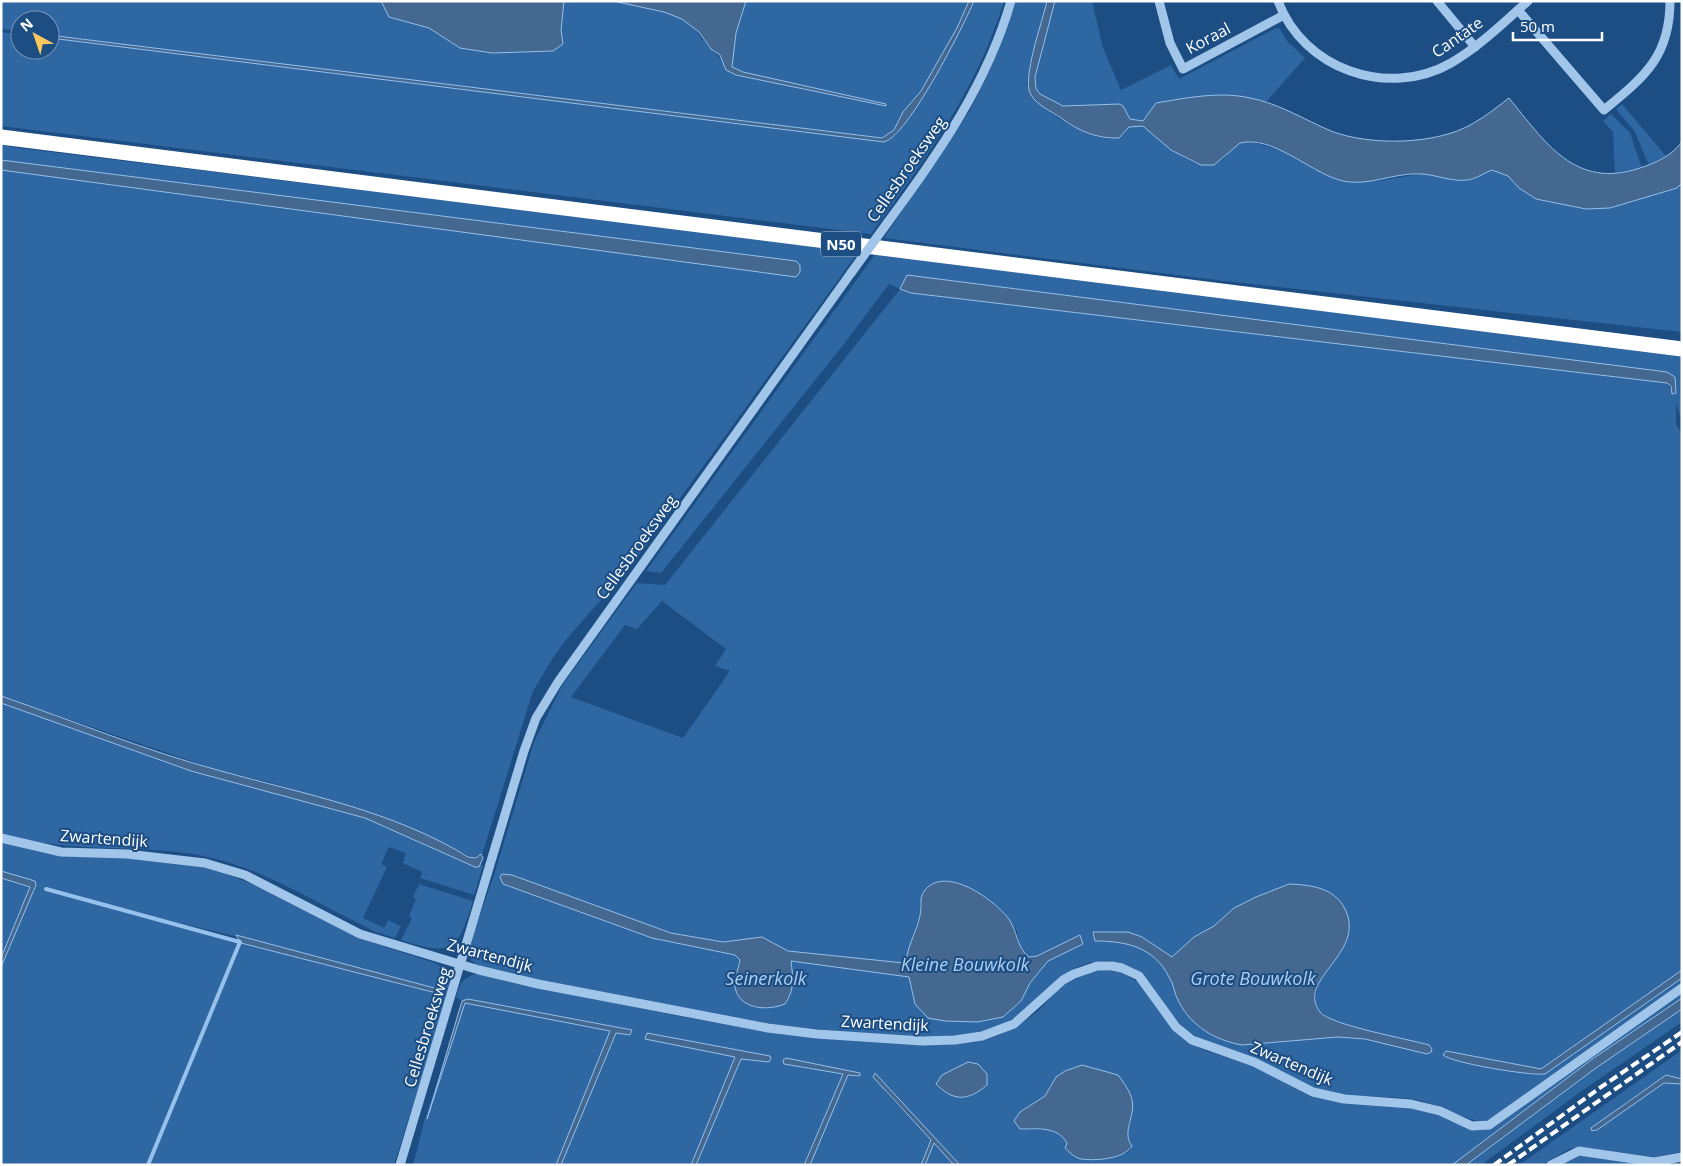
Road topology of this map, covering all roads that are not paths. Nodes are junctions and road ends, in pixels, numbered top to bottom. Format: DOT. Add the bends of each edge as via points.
graph roads {
  1 [pos="1011,1"];
  2 [pos="1158,1"];
  3 [pos="1278,1"];
  4 [pos="1438,1"];
  5 [pos="1528,1"];
  6 [pos="1670,1"];
  7 [pos="1518,10"];
  8 [pos="1284,14"];
  9 [pos="1475,46"];
  10 [pos="1,130"];
  11 [pos="1,137"];
  12 [pos="1682,342"];
  13 [pos="1682,349"];
  14 [pos="1,838"];
  15 [pos="462,964"];
  16 [pos="1682,988"];
  17 [pos="1682,1157"];
  18 [pos="400,1165"];
  19 [pos="1551,1165"];
  1 -- 15 [label="street, Cellesbroeksweg, bridge" via="973,95 940,150 545,701 524,750"];
  2 -- 8 [label="street, Koraal" via="1170,43 1182,68"];
  3 -- 8 [label="street, Cantate"];
  4 -- 9 [label="street"];
  5 -- 7 [label="street, Cantate"];
  6 -- 7 [label="street" via="1670,24 1662,48 1646,74 1604,110"];
  7 -- 9 [label="street, Cantate"];
  8 -- 9 [label="street, Cantate" via="1300,38 1320,56 1347,71 1376,78 1422,75 1450,64"];
  10 -- 12 [label="highway, N50"];
  11 -- 13 [label="highway, N50"];
  14 -- 15 [label="street, Zwartendijk" via="61,852 127,854 205,863 245,875 360,934"];
  15 -- 16 [label="street, Zwartendijk" via="538,984 768,1028 931,1041 973,1038 1004,1029 1074,974 1097,966 1112,966 1139,976 1176,1027 1199,1044 1254,1062 1313,1092 1344,1099 1423,1106 1478,1127 1489,1125"];
  15 -- 18 [label="street, Cellesbroeksweg"];
  17 -- 19 [label="street" via="1654,1162 1579,1151"];
}
